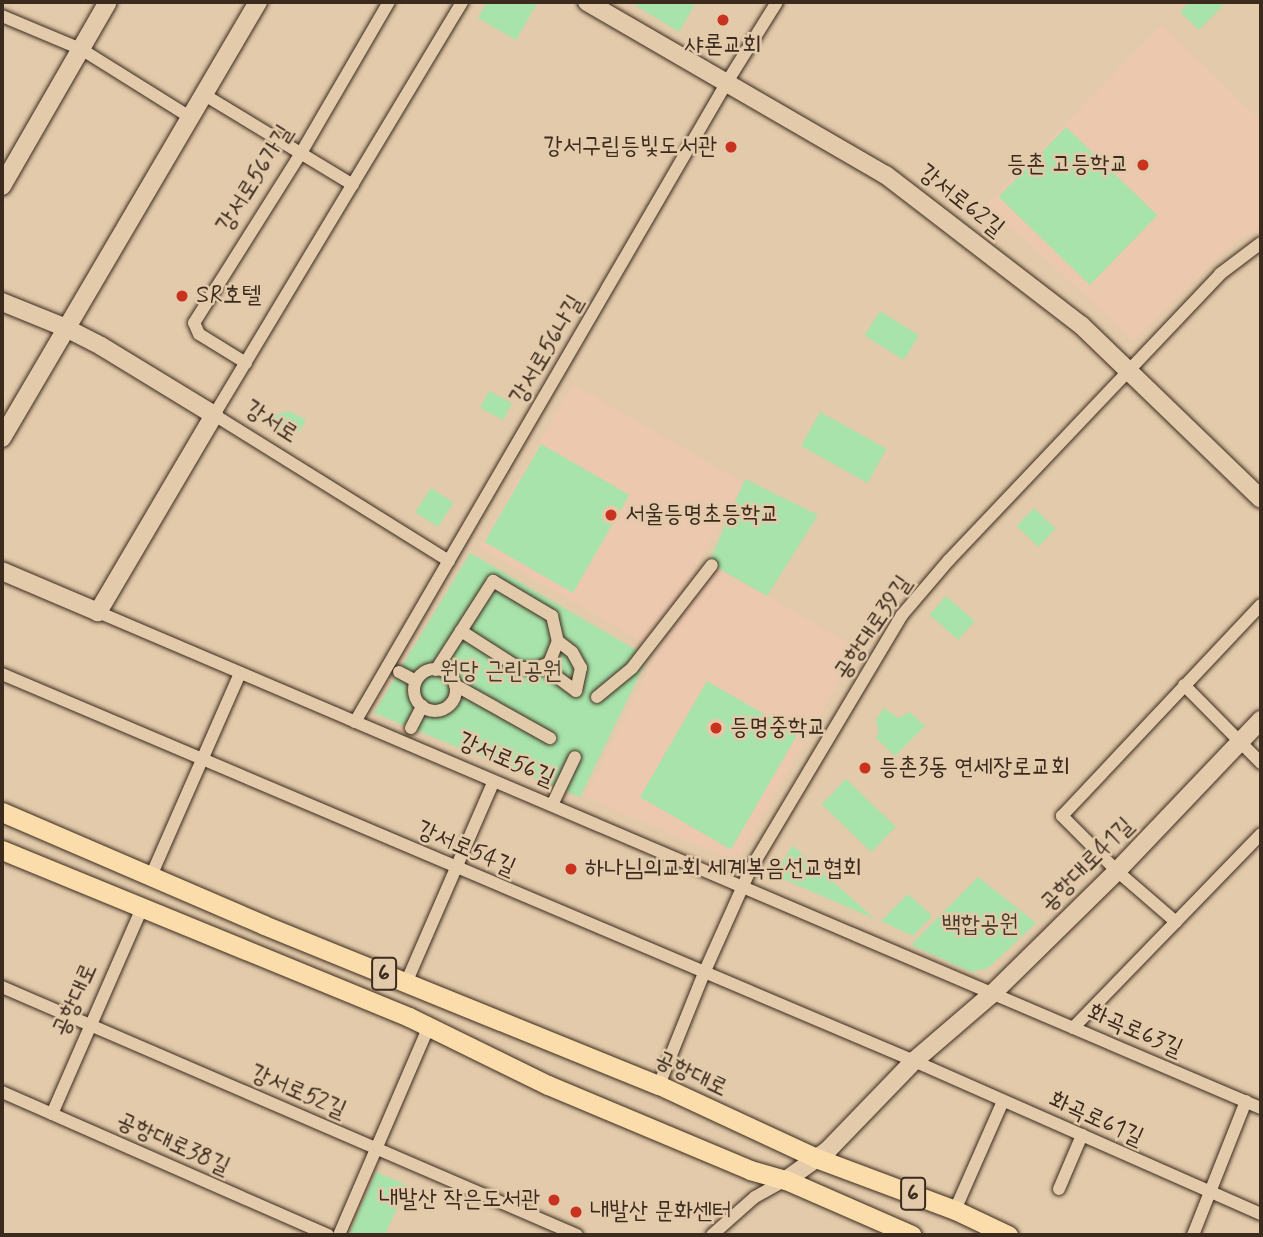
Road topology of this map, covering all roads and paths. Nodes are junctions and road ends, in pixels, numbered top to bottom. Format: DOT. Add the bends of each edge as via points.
graph roads {
  1 [pos="108,2"];
  2 [pos="258,2"];
  3 [pos="389,2"];
  4 [pos="587,2"];
  5 [pos="777,2"];
  6 [pos="456,4"];
  7 [pos="2,16"];
  8 [pos="80,49"];
  9 [pos="726,82"];
  10 [pos="203,94"];
  11 [pos="190,117"];
  12 [pos="301,153"];
  13 [pos="353,185"];
  14 [pos="2,186"];
  15 [pos="1261,243"];
  16 [pos="2,302"];
  17 [pos="66,328"];
  18 [pos="246,363"];
  19 [pos="1130,372"];
  20 [pos="214,415"];
  21 [pos="2,438"];
  22 [pos="1261,499"];
  23 [pos="449,561"];
  24 [pos="712,565"];
  25 [pos="2,571"];
  26 [pos="1261,604"];
  27 [pos="98,612"];
  28 [pos="461,631"];
  29 [pos="558,641"];
  30 [pos="542,666"];
  31 [pos="436,670"];
  32 [pos="399,672"];
  33 [pos="240,673"];
  34 [pos="2,674"];
  35 [pos="416,681"];
  36 [pos="455,685"];
  37 [pos="1184,685"];
  38 [pos="597,697"];
  39 [pos="422,706"];
  40 [pos="1261,720"];
  41 [pos="355,722"];
  42 [pos="411,728"];
  43 [pos="550,738"];
  44 [pos="1240,744"];
  45 [pos="575,757"];
  46 [pos="201,759"];
  47 [pos="1261,763"];
  48 [pos="494,781"];
  49 [pos="552,805"];
  50 [pos="2,812"];
  51 [pos="1261,834"];
  52 [pos="2,850"];
  53 [pos="456,867"];
  54 [pos="1117,871"];
  55 [pos="151,876"];
  56 [pos="743,887"];
  57 [pos="143,906"];
  58 [pos="1177,922"];
  59 [pos="704,973"];
  60 [pos="406,983"];
  61 [pos="2,987"];
  62 [pos="992,993"];
  63 [pos="91,1025"];
  64 [pos="428,1028"];
  65 [pos="1073,1028"];
  66 [pos="914,1061"];
  67 [pos="659,1085"];
  68 [pos="2,1092"];
  69 [pos="1003,1101"];
  70 [pos="1246,1101"];
  71 [pos="1261,1108"];
  72 [pos="51,1114"];
  73 [pos="1082,1135"];
  74 [pos="375,1148"];
  75 [pos="816,1158"];
  76 [pos="786,1180"];
  77 [pos="1059,1189"];
  78 [pos="1210,1191"];
  79 [pos="955,1210"];
  80 [pos="1261,1214"];
  81 [pos="328,1235"];
  82 [pos="339,1235"];
  83 [pos="578,1235"];
  84 [pos="712,1235"];
  85 [pos="912,1235"];
  86 [pos="1008,1235"];
  87 [pos="1193,1235"];
  1 -- 8 [label="street"];
  2 -- 10 [label="street"];
  3 -- 12 [label="street, 강서로56가길"];
  4 -- 9 [label="street, 강서로62길"];
  5 -- 9 [label="street, 강서로56나길"];
  6 -- 13 [label="street"];
  7 -- 8 [label="street"];
  8 -- 11 [label="street"];
  8 -- 14 [label="street"];
  9 -- 19 [label="street, 강서로62길" via="886,175 1081,325"];
  9 -- 23 [label="street, 강서로56나길"];
  10 -- 11 [label="street"];
  10 -- 12 [label="street"];
  11 -- 17 [label="street"];
  12 -- 13 [label="street"];
  12 -- 18 [label="street, 강서로56가길" via="194,323 199,334"];
  13 -- 18 [label="street"];
  15 -- 19 [label="street, 공항대로39길" via="1220,274"];
  16 -- 17 [label="street, 강서로"];
  17 -- 20 [label="street, 강서로"];
  17 -- 21 [label="street"];
  18 -- 20 [label="street"];
  19 -- 22 [label="street, 강서로62길"];
  19 -- 56 [label="street, 공항대로39길" via="901,615"];
  20 -- 23 [label="street, 강서로"];
  20 -- 27 [label="street"];
  23 -- 41 [label="street, 강서로56나길"];
  24 -- 38 [label="street" via="632,668"];
  25 -- 27 [label="street, 강서로56길"];
  26 -- 37 [label="street"];
  27 -- 33 [label="street, 강서로56길"];
  28 -- 29 [label="street" via="493,581 552,616"];
  28 -- 30 [label="street" via="519,668"];
  28 -- 31 [label="street"];
  29 -- 30 [label="street" via="549,663"];
  29 -- 30 [label="street" via="581,668 576,691"];
  31 -- 35 [label="street" via="425,672"];
  31 -- 36 [label="street" via="448,674"];
  32 -- 35 [label="street"];
  33 -- 41 [label="street, 강서로56길"];
  33 -- 46 [label="street"];
  34 -- 46 [label="street, 강서로54길"];
  35 -- 39 [label="street" via="415,695"];
  36 -- 39 [label="street" via="455,698 446,708 434,711"];
  36 -- 43 [label="street"];
  37 -- 44 [label="street"];
  37 -- 54 [label="street" via="1062,816"];
  39 -- 42 [label="street"];
  40 -- 44 [label="street, 공항대로41길"];
  41 -- 48 [label="street, 강서로56길"];
  44 -- 47 [label="street"];
  44 -- 54 [label="street, 공항대로41길"];
  45 -- 49 [label="street"];
  46 -- 53 [label="street, 강서로54길"];
  46 -- 55 [label="street"];
  48 -- 49 [label="street, 강서로56길"];
  48 -- 53 [label="street"];
  49 -- 56 [label="street, 강서로56길"];
  50 -- 55 [label="main road, 공항대로 / 6"];
  51 -- 58 [label="street"];
  52 -- 57 [label="main road, 6"];
  53 -- 59 [label="street, 강서로54길"];
  53 -- 60 [label="street"];
  54 -- 58 [label="street"];
  54 -- 62 [label="street, 공항대로41길"];
  55 -- 60 [label="main road, 공항대로 / 6"];
  56 -- 59 [label="street, 공항대로39길"];
  56 -- 62 [label="street, 강서로56길"];
  57 -- 63 [label="street, 공항대로"];
  57 -- 64 [label="main road, 6"];
  58 -- 65 [label="street"];
  59 -- 66 [label="street, 강서로54길"];
  59 -- 67 [label="street, 공항대로39길"];
  60 -- 67 [label="main road, 공항대로 / 6"];
  61 -- 63 [label="street, 강서로52길"];
  62 -- 65 [label="street, 화곡로63길"];
  62 -- 66 [label="street, 공항대로41길"];
  63 -- 72 [label="street, 공항대로"];
  63 -- 74 [label="street, 강서로52길"];
  64 -- 74 [label="street"];
  64 -- 76 [label="main road, 6" via="561,1090 750,1170"];
  65 -- 70 [label="street, 화곡로63길"];
  66 -- 69 [label="street, 화곡로61길"];
  66 -- 75 [label="street, 공항대로41길"];
  67 -- 75 [label="main road, 공항대로 / 6"];
  68 -- 72 [label="street, 공항대로38길"];
  69 -- 73 [label="street, 화곡로61길"];
  69 -- 79 [label="street"];
  70 -- 71 [label="street, 화곡로63길"];
  70 -- 78 [label="street"];
  72 -- 81 [label="street, 공항대로38길"];
  73 -- 77 [label="street"];
  73 -- 78 [label="street, 화곡로61길"];
  74 -- 82 [label="street"];
  74 -- 83 [label="street, 강서로52길"];
  75 -- 76 [label="street, 공항대로41길"];
  75 -- 79 [label="main road, 공항대로 / 6"];
  76 -- 84 [label="street" via="755,1198"];
  76 -- 85 [label="main road, 6"];
  78 -- 80 [label="street, 화곡로61길"];
  78 -- 87 [label="street"];
  79 -- 86 [label="main road, 공항대로 / 6"];
}
